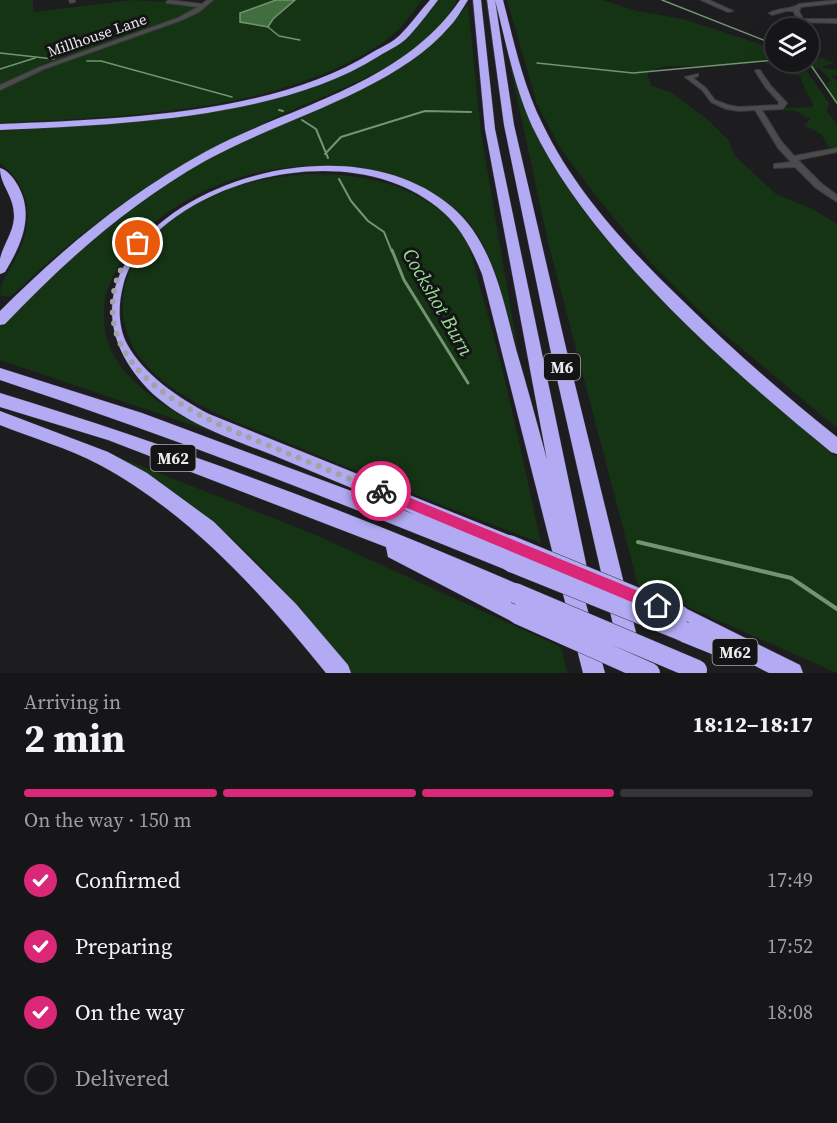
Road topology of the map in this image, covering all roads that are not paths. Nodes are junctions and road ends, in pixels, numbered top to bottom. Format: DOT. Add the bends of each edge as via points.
graph roads {
  1 [pos="210,0"];
  2 [pos="434,0"];
  3 [pos="464,0"];
  4 [pos="477,0"];
  5 [pos="491,0"];
  6 [pos="499,0"];
  7 [pos="704,0"];
  8 [pos="723,0"];
  9 [pos="836,1"];
  10 [pos="169,2"];
  11 [pos="714,3"];
  12 [pos="203,6"];
  13 [pos="796,9"];
  14 [pos="730,11"];
  15 [pos="764,13"];
  16 [pos="800,18"];
  17 [pos="819,20"];
  18 [pos="837,21"];
  19 [pos="696,75"];
  20 [pos="772,75"];
  21 [pos="0,88"];
  22 [pos="704,89"];
  23 [pos="696,90"];
  24 [pos="757,108"];
  25 [pos="0,127"];
  26 [pos="837,150"];
  27 [pos="795,161"];
  28 [pos="777,166"];
  29 [pos="0,171"];
  30 [pos="837,198"];
  31 [pos="0,269"];
  32 [pos="0,320"];
  33 [pos="0,374"];
  34 [pos="0,400"];
  35 [pos="0,418"];
  36 [pos="837,447"];
  37 [pos="510,553"];
  38 [pos="517,604"];
  39 [pos="682,623"];
  40 [pos="700,671"];
  41 [pos="340,673"];
  42 [pos="596,673"];
  43 [pos="635,673"];
  44 [pos="650,673"];
  45 [pos="785,673"];
  46 [pos="792,673"];
  1 -- 12 [label="street, Millhouse Lane"];
  2 -- 25 [label="highway" via="415,25 388,48 328,78 279,94 172,115"];
  3 -- 32 [label="highway" via="434,37 404,60 227,145 137,199 60,260"];
  4 -- 42 [label="highway, M6" via="490,129"];
  5 -- 43 [label="highway, M6" via="509,125"];
  6 -- 36 [label="highway" via="528,104 546,142 614,238 670,299"];
  7 -- 11 [label="street"];
  8 -- 11 [label="street"];
  9 -- 13 [label="street"];
  10 -- 12 [label="street"];
  11 -- 14 [label="street"];
  12 -- 21 [label="street, Millhouse Lane" via="180,20 42,68"];
  13 -- 15 [label="street"];
  13 -- 16 [label="street"];
  17 -- 18 [label="street"];
  19 -- 22 [label="street" via="688,77"];
  20 -- 24 [label="street" via="761,73 766,85 783,103"];
  22 -- 23 [label="street"];
  22 -- 24 [label="street" via="722,105"];
  24 -- 27 [label="street" via="780,146"];
  26 -- 27 [label="street"];
  27 -- 28 [label="street"];
  27 -- 30 [label="street"];
  29 -- 31 [label="highway" via="15,190 21,216 14,244"];
  33 -- 37 [label="highway, M62" via="136,417"];
  34 -- 38 [label="highway, M62" via="111,434 416,549"];
  35 -- 41 [label="highway" via="102,457 141,479 207,528 289,611"];
  37 -- 39 [label="highway, M62, bridge"];
  37 -- 42 [label="highway" via="236,432 160,391 121,347 114,326 116,281 138,243 181,206 207,192 235,181 291,170 337,169 379,176 417,190 446,208 470,237 489,274"];
  38 -- 40 [label="highway, M62, bridge"];
  38 -- 44 [label="highway, bridge"];
  39 -- 45 [label="highway, M62"];
  39 -- 46 [label="highway"];
}
